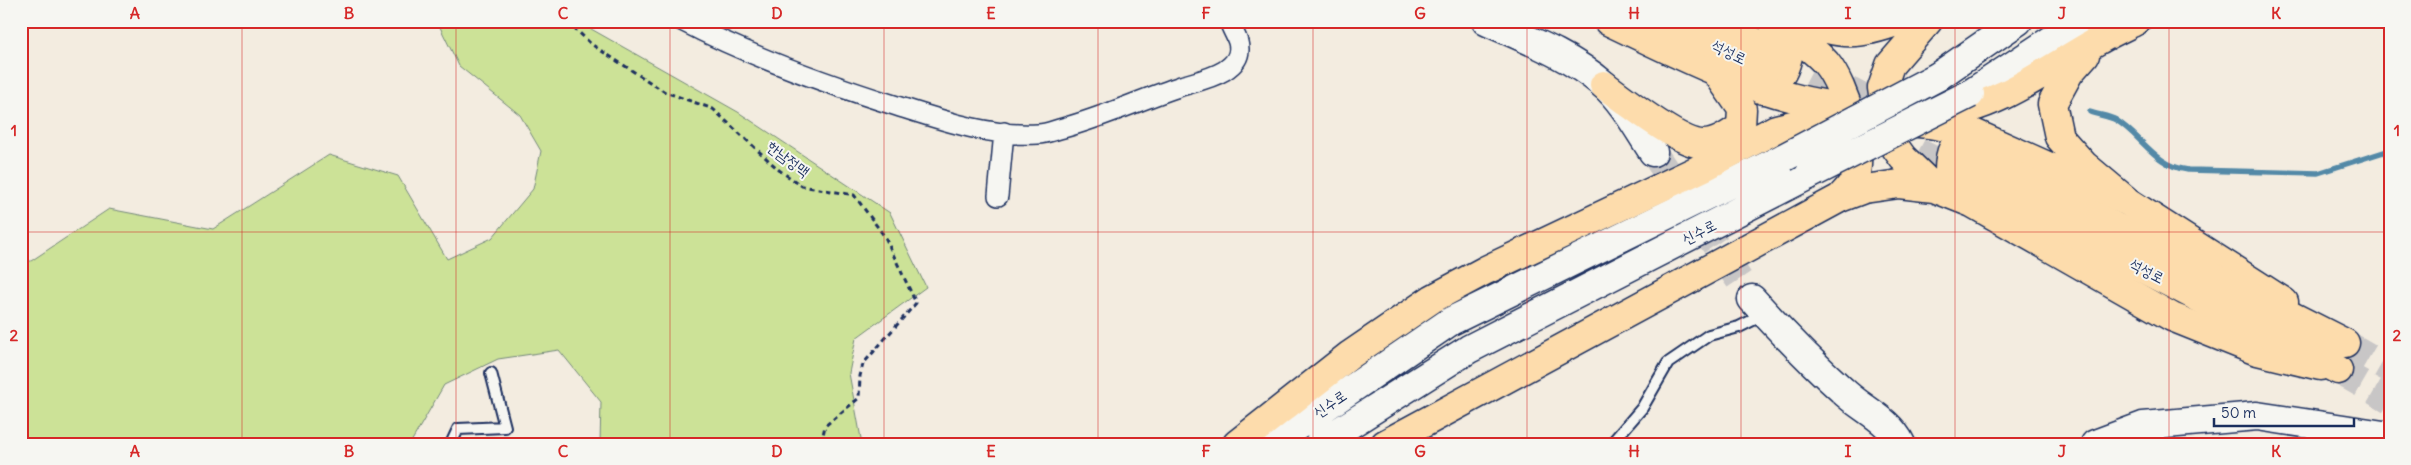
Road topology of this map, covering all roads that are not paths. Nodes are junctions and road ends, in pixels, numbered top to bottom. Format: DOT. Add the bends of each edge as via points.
graph roads {
  1 [pos="682,21"];
  2 [pos="1229,21"];
  3 [pos="1486,21"];
  4 [pos="1608,21"];
  5 [pos="1666,21"];
  6 [pos="1714,21"];
  7 [pos="1771,21"];
  8 [pos="1776,21"];
  9 [pos="1801,21"];
  10 [pos="1899,21"];
  11 [pos="1928,21"];
  12 [pos="2018,21"];
  13 [pos="2136,21"];
  14 [pos="2089,30"];
  15 [pos="1767,70"];
  16 [pos="1717,73"];
  17 [pos="1604,85"];
  18 [pos="1848,112"];
  19 [pos="1886,115"];
  20 [pos="1740,127"];
  21 [pos="1004,132"];
  22 [pos="1963,151"];
  23 [pos="1653,152"];
  24 [pos="1706,166"];
  25 [pos="1934,188"];
  26 [pos="998,196"];
  27 [pos="1840,198"];
  28 [pos="2128,202"];
  29 [pos="1972,203"];
  30 [pos="1759,307"];
  31 [pos="491,373"];
  32 [pos="2390,436"];
  33 [pos="451,444"];
  34 [pos="1237,444"];
  35 [pos="1274,444"];
  36 [pos="1319,444"];
  37 [pos="1385,444"];
  38 [pos="1611,444"];
  39 [pos="1901,444"];
  40 [pos="2095,444"];
  1 -- 21 [label="street" via="738,49 867,97 946,122"];
  2 -- 21 [label="street" via="1238,44 1237,54 1231,66 1212,77 1047,132"];
  3 -- 17 [label="main road" via="1572,62"];
  4 -- 16 [label="main road"];
  5 -- 15 [label="main road, 석성로"];
  6 -- 15 [label="main road, 석성로"];
  7 -- 15 [label="main road" via="1790,47 1786,67 1774,83"];
  8 -- 18 [label="main road" via="1827,64 1836,78"];
  9 -- 10 [label="main road" via="1852,34"];
  11 -- 19 [label="main road" via="1890,65 1882,88"];
  12 -- 35 [label="main road, 신수로, bridge" via="1937,77 1451,321"];
  13 -- 14 [label="main road"];
  14 -- 19 [label="main road" via="2044,74 1970,110"];
  14 -- 28 [label="main road" via="2052,104 2058,137 2084,165"];
  14 -- 36 [label="main road, 신수로, bridge" via="1469,349"];
  15 -- 16 [label="main road"];
  15 -- 18 [label="main road" via="1805,102"];
  16 -- 20 [label="main road" via="1742,109"];
  17 -- 20 [label="main road" via="1693,143 1720,140"];
  17 -- 23 [label="main road"];
  18 -- 19 [label="main road"];
  18 -- 24 [label="main road" via="1776,129"];
  18 -- 27 [label="main road" via="1859,160 1854,181"];
  19 -- 22 [label="main road"];
  19 -- 25 [label="main road" via="1890,140 1903,158"];
  20 -- 24 [label="main road" via="1736,138"];
  21 -- 26 [label="street"];
  22 -- 28 [label="main road"];
  22 -- 28 [label="main road, 석성로" via="2346,343"];
  22 -- 29 [label="main road" via="1957,140 1949,155 1949,180"];
  22 -- 29 [label="main road, 석성로" via="2338,370 2257,351 2172,317"];
  24 -- 34 [label="main road" via="1486,270 1432,299 1357,350"];
  25 -- 27 [label="main road" via="1899,184 1864,189"];
  25 -- 29 [label="main road"];
  27 -- 37 [label="main road"];
  30 -- 38 [label="lane" via="1739,327 1708,335 1668,362 1642,408"];
  30 -- 39 [label="main road" via="1788,340 1844,392 1885,422"];
  31 -- 33 [label="lane" via="505,427 458,429"];
  32 -- 40 [label="main road" via="2257,416 2143,426"];
}
